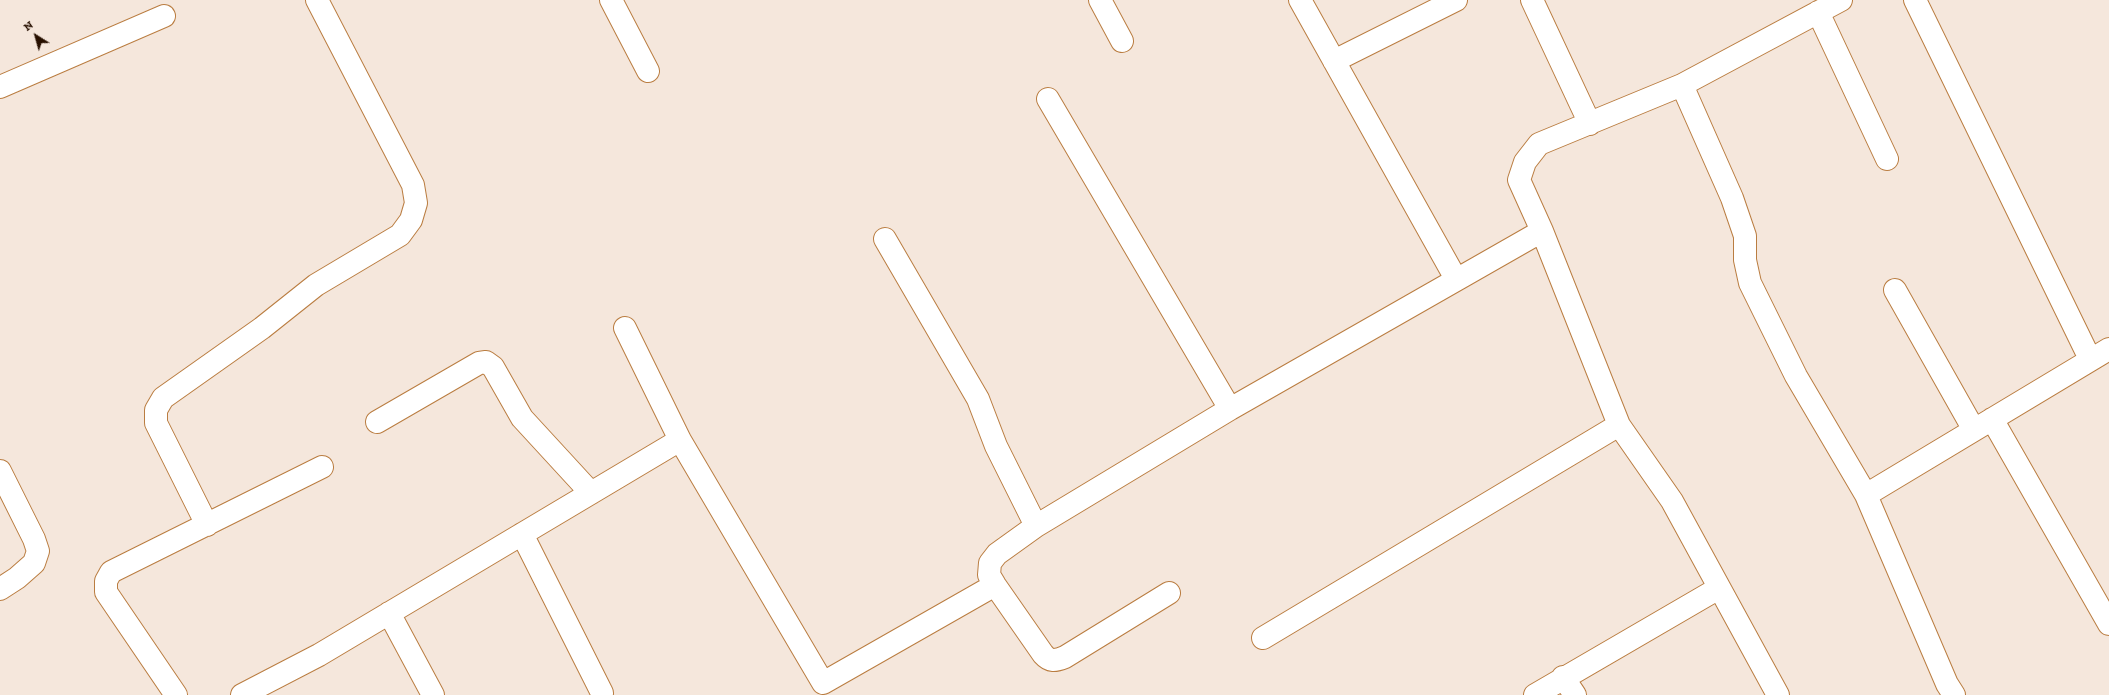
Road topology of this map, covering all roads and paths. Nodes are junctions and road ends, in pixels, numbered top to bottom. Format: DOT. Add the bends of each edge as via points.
graph roads {
  1 [pos="317,0"];
  2 [pos="611,0"];
  3 [pos="1100,0"];
  4 [pos="1300,0"];
  5 [pos="1456,0"];
  6 [pos="1532,0"];
  7 [pos="1841,0"];
  8 [pos="1915,0"];
  9 [pos="1818,12"];
  10 [pos="164,16"];
  11 [pos="1122,41"];
  12 [pos="1334,61"];
  13 [pos="648,72"];
  14 [pos="1682,85"];
  15 [pos="0,87"];
  16 [pos="1048,99"];
  17 [pos="1590,124"];
  18 [pos="1887,159"];
  19 [pos="1542,231"];
  20 [pos="884,239"];
  21 [pos="1456,279"];
  22 [pos="1895,290"];
  23 [pos="625,328"];
  24 [pos="2100,354"];
  25 [pos="1230,408"];
  26 [pos="377,422"];
  27 [pos="1983,424"];
  28 [pos="1619,425"];
  29 [pos="680,440"];
  30 [pos="322,467"];
  31 [pos="0,471"];
  32 [pos="591,493"];
  33 [pos="1866,495"];
  34 [pos="206,525"];
  35 [pos="1036,526"];
  36 [pos="522,534"];
  37 [pos="995,586"];
  38 [pos="1719,588"];
  39 [pos="0,589"];
  40 [pos="1169,593"];
  41 [pos="389,613"];
  42 [pos="2109,624"];
  43 [pos="1264,638"];
  44 [pos="1563,677"];
  45 [pos="825,689"];
  46 [pos="602,693"];
  47 [pos="176,695"];
  48 [pos="242,695"];
  49 [pos="433,695"];
  50 [pos="1535,695"];
  51 [pos="1575,695"];
  52 [pos="1778,695"];
  53 [pos="1954,695"];
  1 -- 34 [label="street" via="413,185 416,203 411,220 400,234 316,285 262,328 163,398 156,410 156,424"];
  2 -- 13 [label="street"];
  3 -- 11 [label="street"];
  4 -- 12 [label="street"];
  5 -- 12 [label="street"];
  6 -- 17 [label="street"];
  7 -- 9 [label="street"];
  8 -- 24 [label="street"];
  9 -- 14 [label="street"];
  9 -- 18 [label="street"];
  10 -- 15 [label="street"];
  12 -- 21 [label="street"];
  14 -- 17 [label="street"];
  14 -- 33 [label="street" via="1732,198 1745,236 1745,260 1750,282 1796,376"];
  16 -- 25 [label="street"];
  17 -- 19 [label="street" via="1539,144 1524,162 1519,180"];
  19 -- 21 [label="street"];
  19 -- 28 [label="street"];
  20 -- 35 [label="street" via="978,399 996,446"];
  21 -- 25 [label="street"];
  22 -- 27 [label="street"];
  23 -- 29 [label="street"];
  24 -- 27 [label="street"];
  25 -- 35 [label="street"];
  26 -- 32 [label="street" via="479,363 486,362 493,367 522,418"];
  27 -- 33 [label="street"];
  27 -- 42 [label="street"];
  28 -- 38 [label="street" via="1672,501"];
  28 -- 43 [label="street"];
  29 -- 32 [label="street"];
  29 -- 45 [label="street"];
  30 -- 34 [label="street"];
  31 -- 39 [label="street" via="38,551 34,563"];
  32 -- 36 [label="street"];
  33 -- 53 [label="street"];
  34 -- 47 [label="street" via="121,565 111,572 106,581 106,592"];
  35 -- 37 [label="street" via="997,554 990,563 989,575"];
  36 -- 41 [label="street"];
  36 -- 46 [label="street"];
  37 -- 40 [label="street" via="1042,654 1048,660 1055,661"];
  37 -- 45 [label="street"];
  38 -- 44 [label="street"];
  38 -- 52 [label="street"];
  41 -- 48 [label="street" via="319,655"];
  41 -- 49 [label="street"];
  44 -- 50 [label="street"];
  44 -- 51 [label="street"];
}
